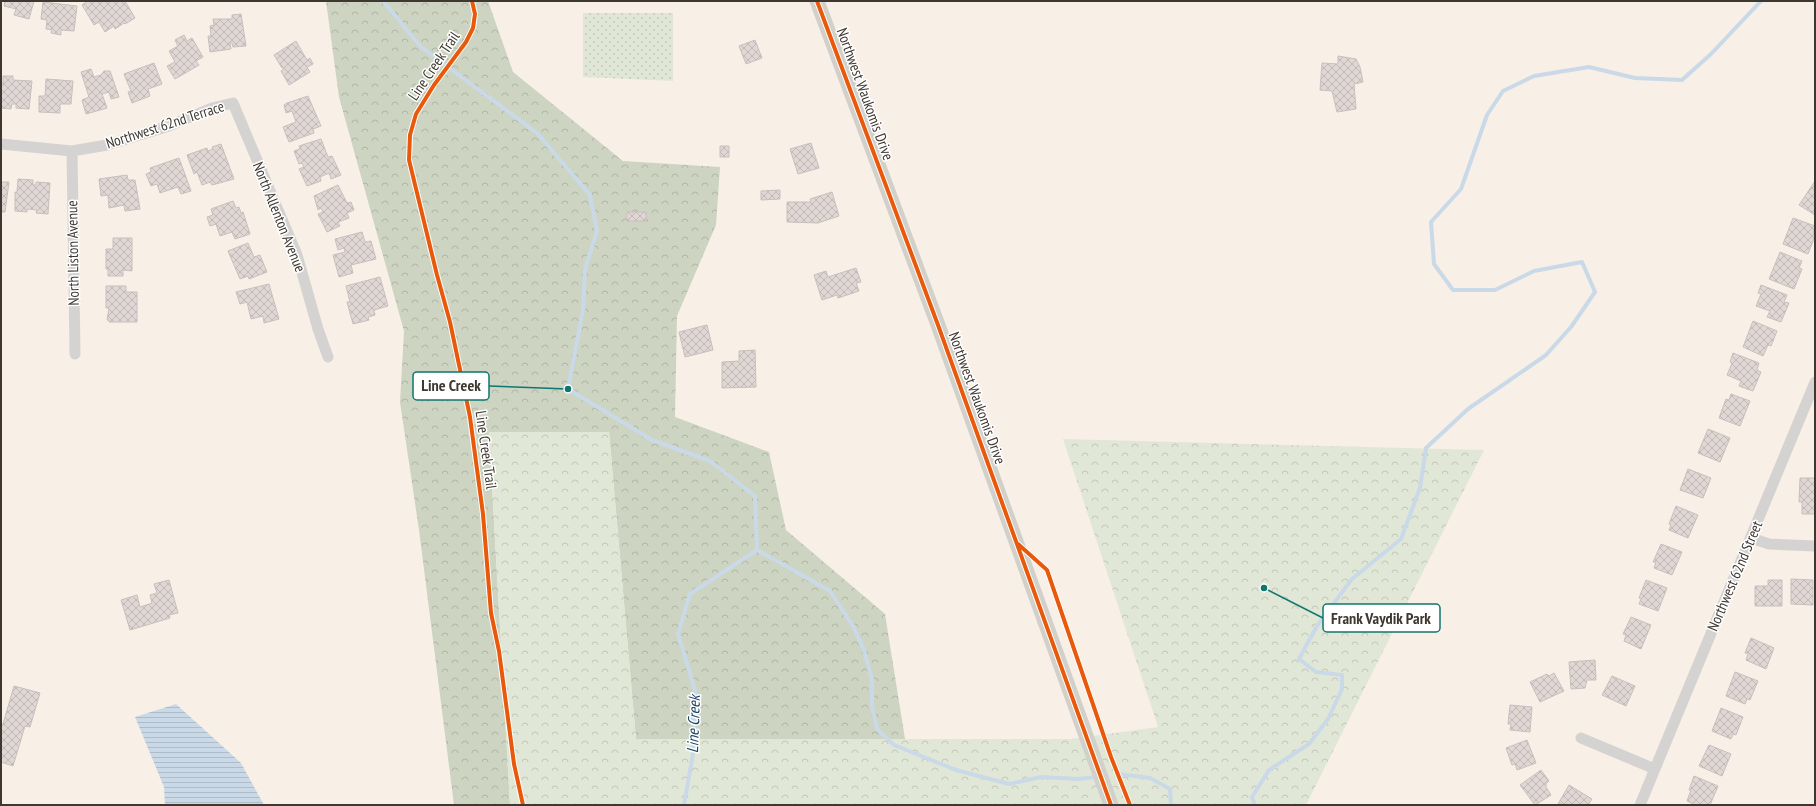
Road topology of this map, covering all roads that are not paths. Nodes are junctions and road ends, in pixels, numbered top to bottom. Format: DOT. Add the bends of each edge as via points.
graph roads {
  1 [pos="817,1"];
  2 [pos="233,103"];
  3 [pos="1,144"];
  4 [pos="72,151"];
  5 [pos="75,354"];
  6 [pos="328,357"];
  7 [pos="1815,382"];
  8 [pos="1751,538"];
  9 [pos="1815,546"];
  10 [pos="1581,738"];
  11 [pos="1655,769"];
  12 [pos="1111,805"];
  13 [pos="1640,805"];
  1 -- 12 [label="main road, Northwest Waukomis Drive" via="938,325"];
  2 -- 4 [label="street, Northwest 62nd Terrace" via="212,108 128,139"];
  2 -- 6 [label="street, North Allenton Avenue" via="297,255"];
  3 -- 4 [label="street, Northwest 62nd Terrace"];
  4 -- 5 [label="street, North Liston Avenue"];
  7 -- 8 [label="street, Northwest 62nd Street"];
  8 -- 9 [label="street" via="1769,544"];
  8 -- 11 [label="street, Northwest 62nd Street"];
  10 -- 11 [label="street"];
  11 -- 13 [label="street, Northwest 62nd Street"];
}
